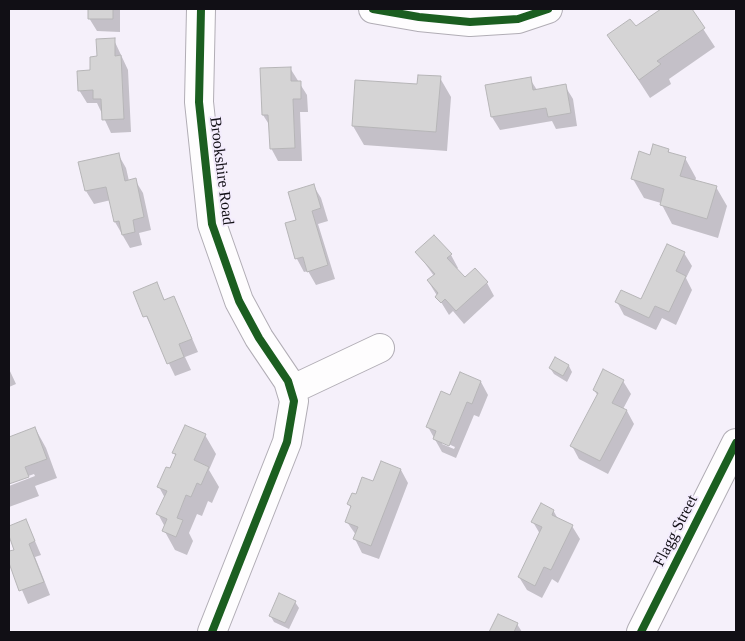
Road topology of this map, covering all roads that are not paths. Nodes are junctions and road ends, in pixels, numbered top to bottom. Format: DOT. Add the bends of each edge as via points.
graph roads {
  1 [pos="200,9"];
  2 [pos="373,9"];
  3 [pos="548,9"];
  4 [pos="380,348"];
  5 [pos="291,390"];
  6 [pos="736,443"];
  7 [pos="212,632"];
  8 [pos="641,632"];
  1 -- 5 [label="street, Brookshire Road" via="199,102 212,224 239,301"];
  2 -- 3 [label="street" via="470,22 518,19"];
  4 -- 5 [label="street"];
  5 -- 7 [label="street, Brookshire Road" via="294,401 287,442"];
  6 -- 8 [label="street, Flagg Street"];
}
